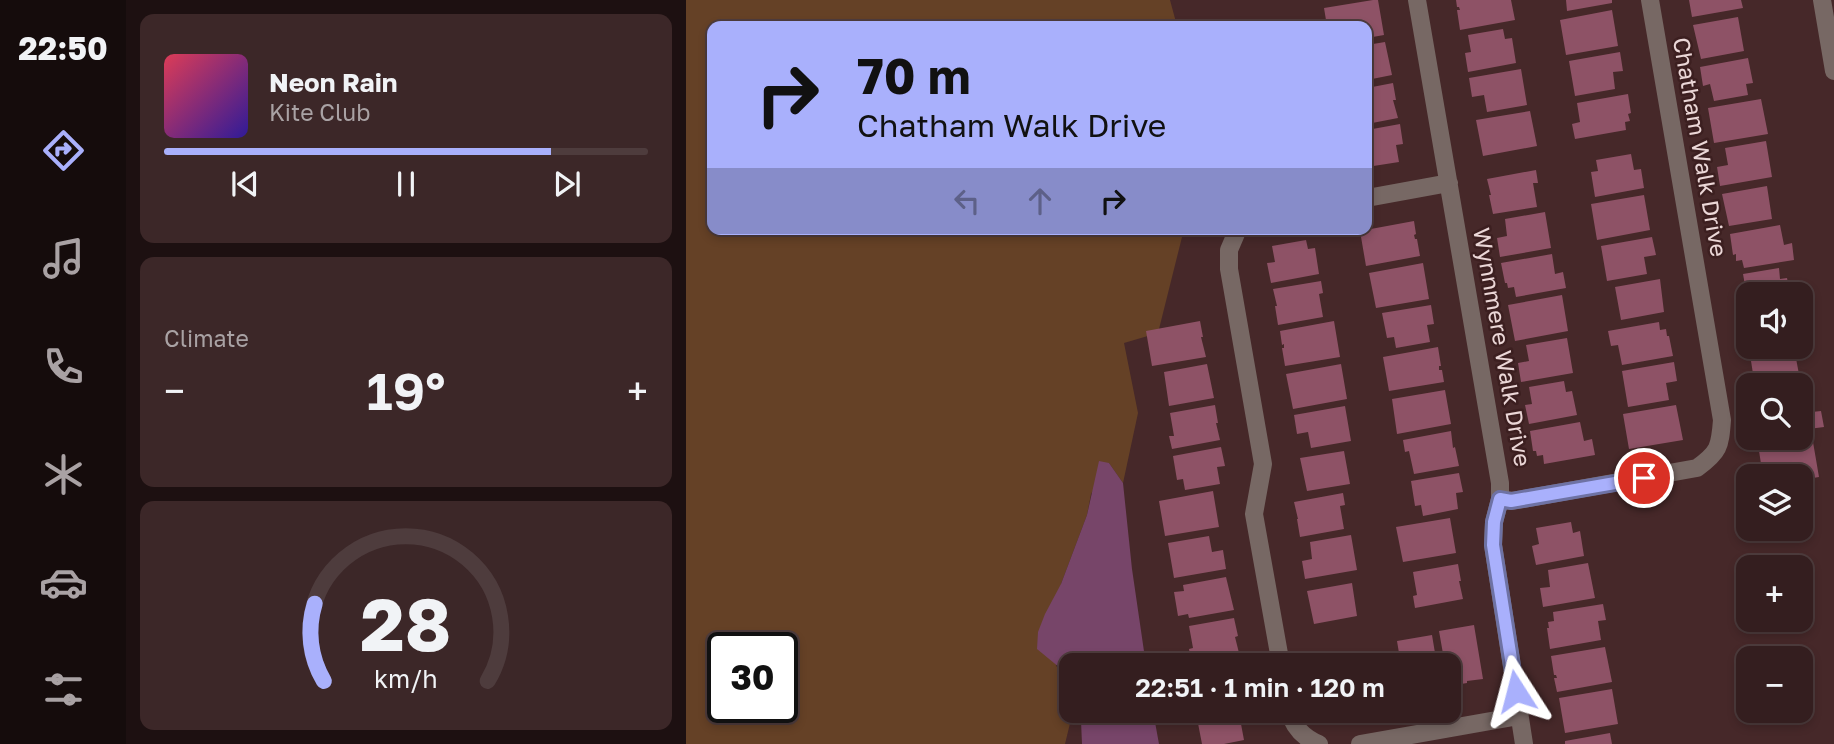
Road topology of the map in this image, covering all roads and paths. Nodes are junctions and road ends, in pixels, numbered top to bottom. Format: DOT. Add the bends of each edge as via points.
graph roads {
  1 [pos="1417,0"];
  2 [pos="1650,0"];
  3 [pos="1822,0"];
  4 [pos="1834,71"];
  5 [pos="1449,183"];
  6 [pos="1372,197"];
  7 [pos="1235,235"];
  8 [pos="1500,499"];
  9 [pos="1279,653"];
  10 [pos="1519,716"];
  11 [pos="1295,723"];
  12 [pos="1319,744"];
  13 [pos="1360,744"];
  14 [pos="1524,744"];
  1 -- 5 [label="street, Wynnmere Walk Drive"];
  2 -- 8 [label="street, Chatham Walk Drive" via="1722,420 1720,442 1713,456 1697,468 1511,501"];
  3 -- 4 [label="street"];
  5 -- 6 [label="street"];
  5 -- 8 [label="street, Wynnmere Walk Drive"];
  7 -- 9 [label="street" via="1228,250 1229,269 1263,464 1254,514"];
  8 -- 10 [label="street, Wynnmere Walk Drive" via="1493,545"];
  10 -- 13 [label="street"];
  10 -- 14 [label="street, Wynnmere Walk Drive"];
  11 -- 12 [label="street" via="1301,733"];
}
